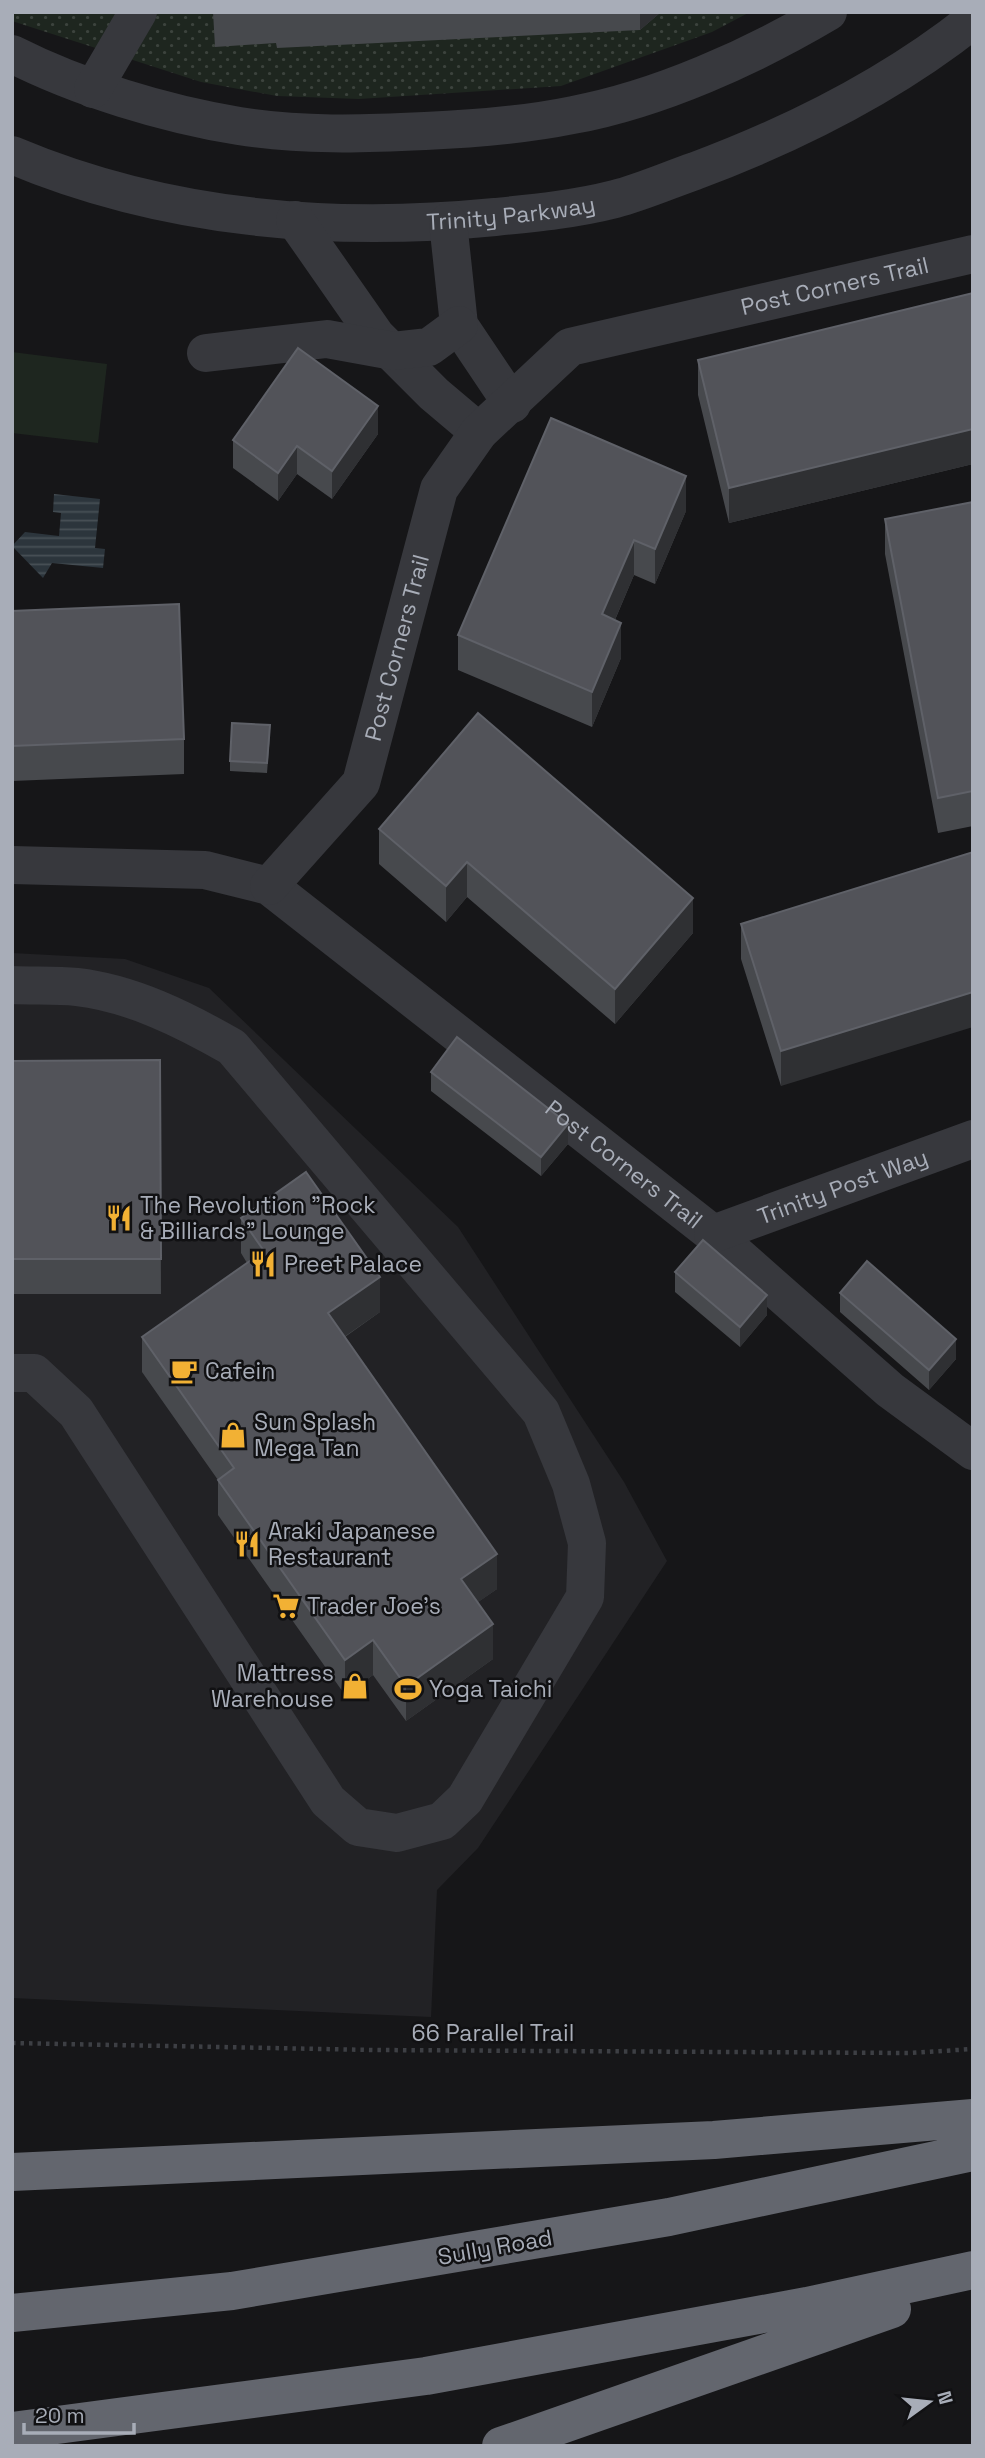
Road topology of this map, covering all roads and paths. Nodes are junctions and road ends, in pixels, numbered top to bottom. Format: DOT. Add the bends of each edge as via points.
graph roads {
  1 [pos="138,12"];
  2 [pos="828,12"];
  3 [pos="973,20"];
  4 [pos="12,54"];
  5 [pos="93,89"];
  6 [pos="12,155"];
  7 [pos="295,220"];
  8 [pos="448,222"];
  9 [pos="973,254"];
  10 [pos="459,325"];
  11 [pos="393,351"];
  12 [pos="206,354"];
  13 [pos="512,404"];
  14 [pos="479,432"];
  15 [pos="12,864"];
  16 [pos="270,886"];
  17 [pos="12,985"];
  18 [pos="973,1139"];
  19 [pos="713,1234"];
  20 [pos="12,1373"];
  21 [pos="973,1451"];
  22 [pos="12,2043"];
  23 [pos="973,2049"];
  24 [pos="973,2118"];
  25 [pos="973,2152"];
  26 [pos="12,2172"];
  27 [pos="973,2270"];
  28 [pos="973,2283"];
  29 [pos="12,2314"];
  30 [pos="12,2431"];
  31 [pos="501,2446"];
  1 -- 5 [label="street"];
  2 -- 5 [label="street" via="719,68 665,89 574,115 484,128 367,134 240,126"];
  3 -- 8 [label="street, Trinity Parkway" via="844,106 733,157 615,199"];
  4 -- 5 [label="street"];
  6 -- 7 [label="street, Trinity Parkway" via="97,186 157,201"];
  7 -- 8 [label="street, Trinity Parkway"];
  7 -- 11 [label="street" via="376,336"];
  8 -- 10 [label="street"];
  9 -- 13 [label="street, Post Corners Trail" via="570,347"];
  10 -- 11 [label="street" via="429,346"];
  10 -- 13 [label="street"];
  11 -- 12 [label="street" via="327,339"];
  11 -- 14 [label="street"];
  13 -- 14 [label="street, Post Corners Trail"];
  14 -- 16 [label="street, Post Corners Trail" via="439,489 361,783"];
  15 -- 16 [label="street, Post Corners Trail" via="205,870"];
  16 -- 19 [label="street, Post Corners Trail"];
  17 -- 20 [label="street" via="78,987 125,998 190,1023 232,1047 541,1412 571,1484 587,1544 585,1597 465,1799 442,1821 397,1833 358,1827 328,1801 76,1412 34,1373"];
  18 -- 19 [label="street, Trinity Post Way"];
  19 -- 21 [label="street, Post Corners Trail" via="890,1390"];
  22 -- 23 [label="path, 66 Parallel Trail" via="648,2052"];
  24 -- 26 [label="highway" via="714,2140"];
  25 -- 29 [label="highway, Sully Road" via="669,2217 245,2289"];
  27 -- 30 [label="highway" via="807,2306 426,2376"];
  28 -- 31 [label="highway"];
}
